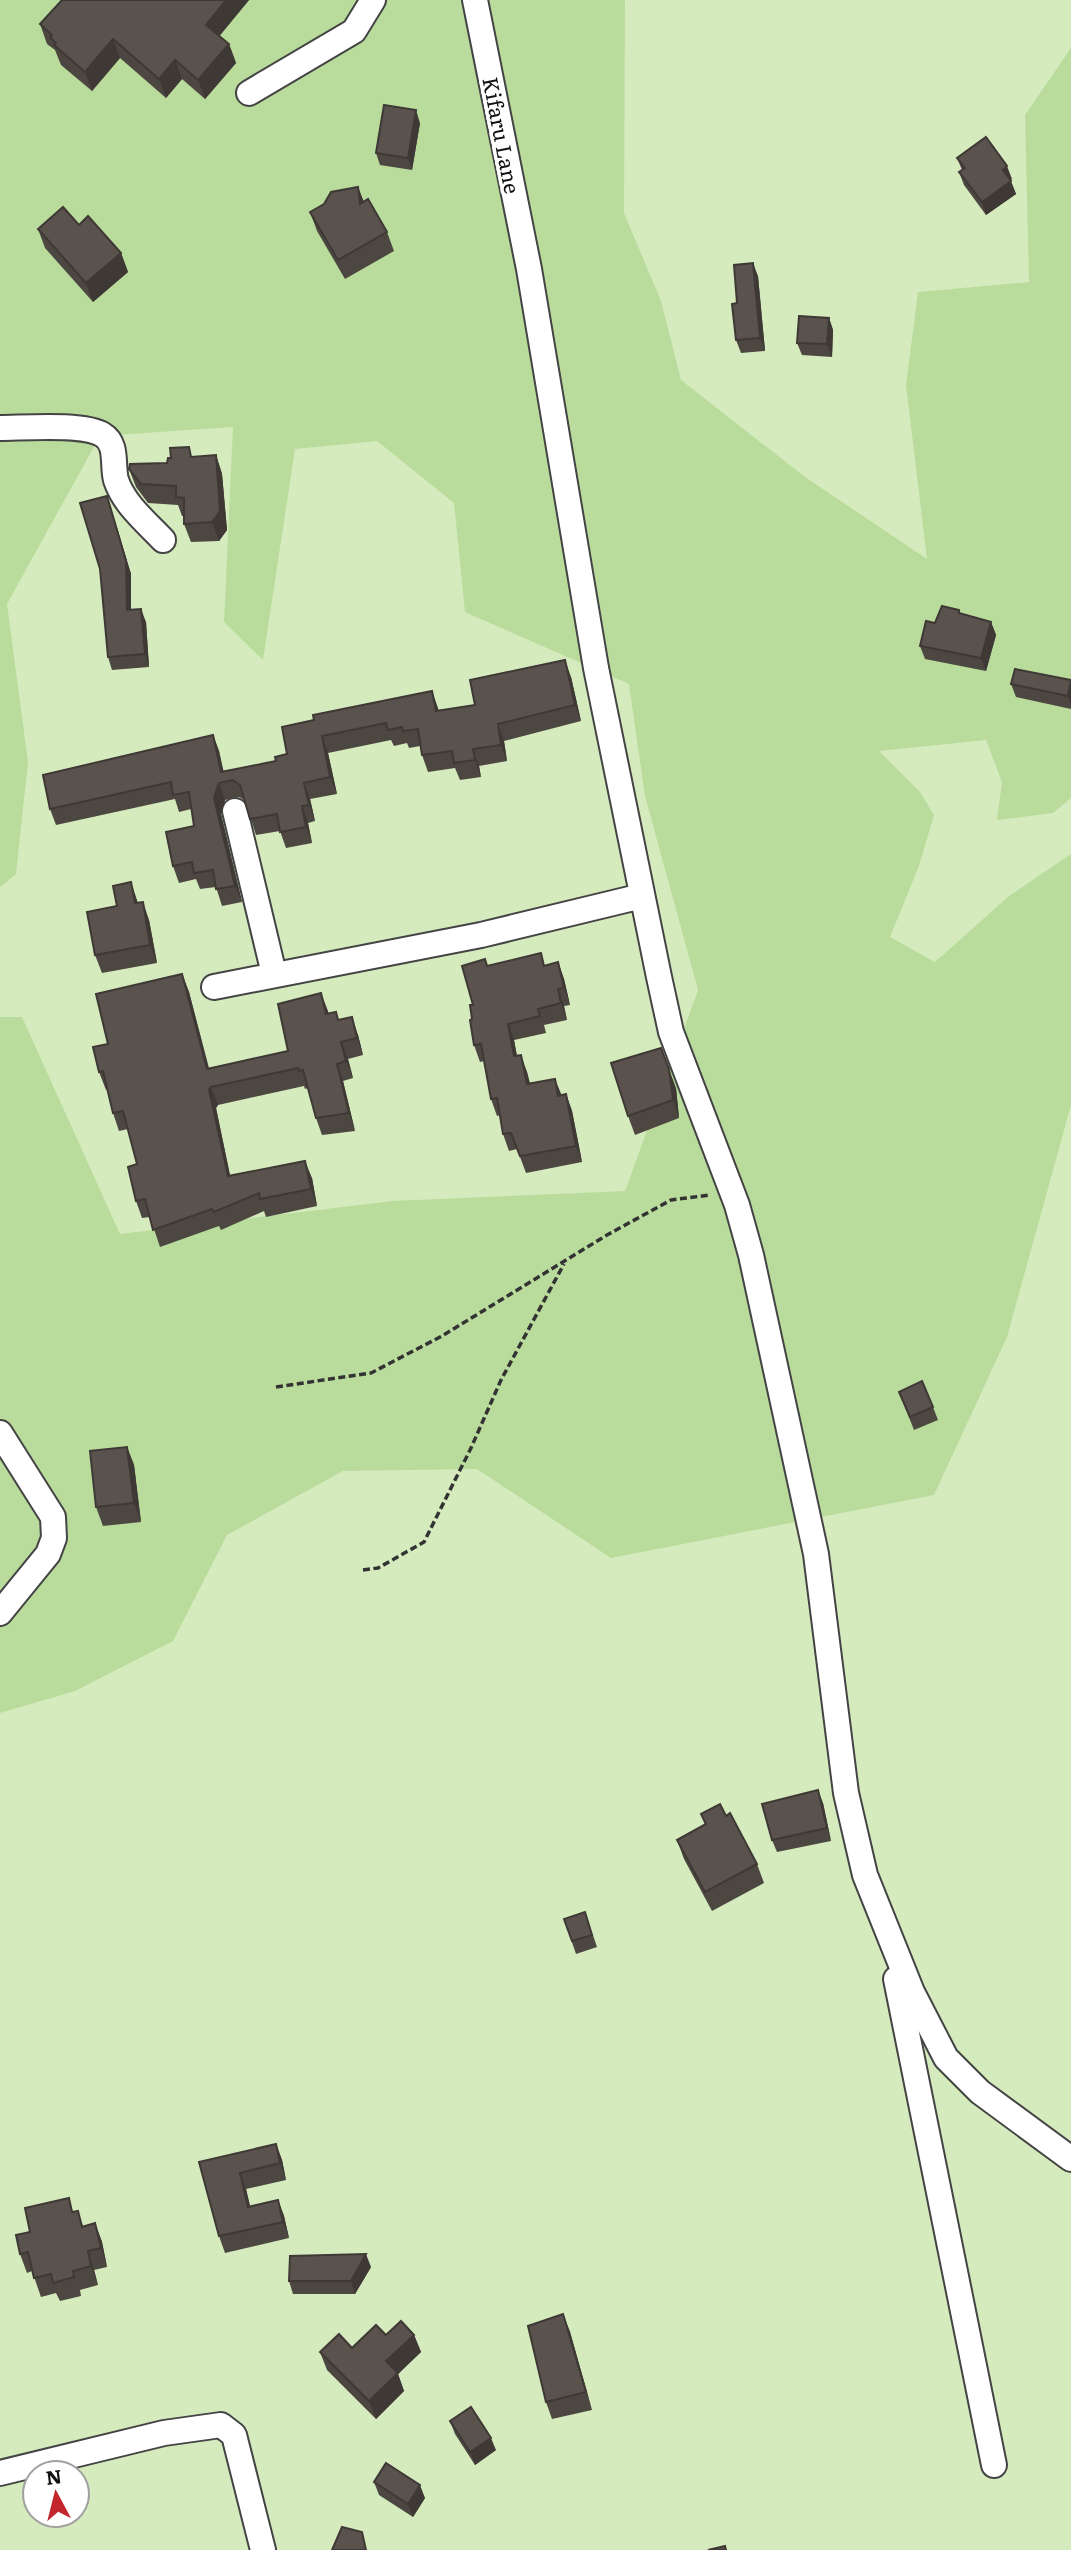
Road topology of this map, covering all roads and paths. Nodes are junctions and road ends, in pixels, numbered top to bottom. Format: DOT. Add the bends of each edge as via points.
graph roads {
  1 [pos="373,0"];
  2 [pos="475,0"];
  3 [pos="249,93"];
  4 [pos="0,428"];
  5 [pos="163,540"];
  6 [pos="235,811"];
  7 [pos="642,896"];
  8 [pos="274,974"];
  9 [pos="214,988"];
  10 [pos="733,1192"];
  11 [pos="565,1262"];
  12 [pos="276,1387"];
  13 [pos="0,1433"];
  14 [pos="363,1570"];
  15 [pos="0,1614"];
  16 [pos="885,1926"];
  17 [pos="1071,2159"];
  18 [pos="994,2465"];
  19 [pos="0,2473"];
  20 [pos="263,2550"];
  1 -- 3 [label="street" via="354,31"];
  2 -- 7 [label="street, Kifaru Lane"];
  4 -- 5 [label="street" via="90,430 105,435 112,446 123,498"];
  6 -- 8 [label="street"];
  7 -- 8 [label="street" via="481,935"];
  7 -- 10 [label="street, Kifaru Lane" via="671,1032"];
  8 -- 9 [label="street"];
  10 -- 11 [label="path" via="671,1200"];
  10 -- 16 [label="street, Kifaru Lane" via="816,1554 846,1793 865,1875"];
  11 -- 12 [label="path" via="371,1373"];
  11 -- 14 [label="path" via="501,1380 424,1542 378,1567"];
  13 -- 15 [label="street" via="53,1517 54,1538 48,1554"];
  16 -- 17 [label="street" via="946,2058 980,2092"];
  16 -- 18 [label="street"];
  19 -- 20 [label="street" via="164,2433 221,2425 234,2435"];
}
